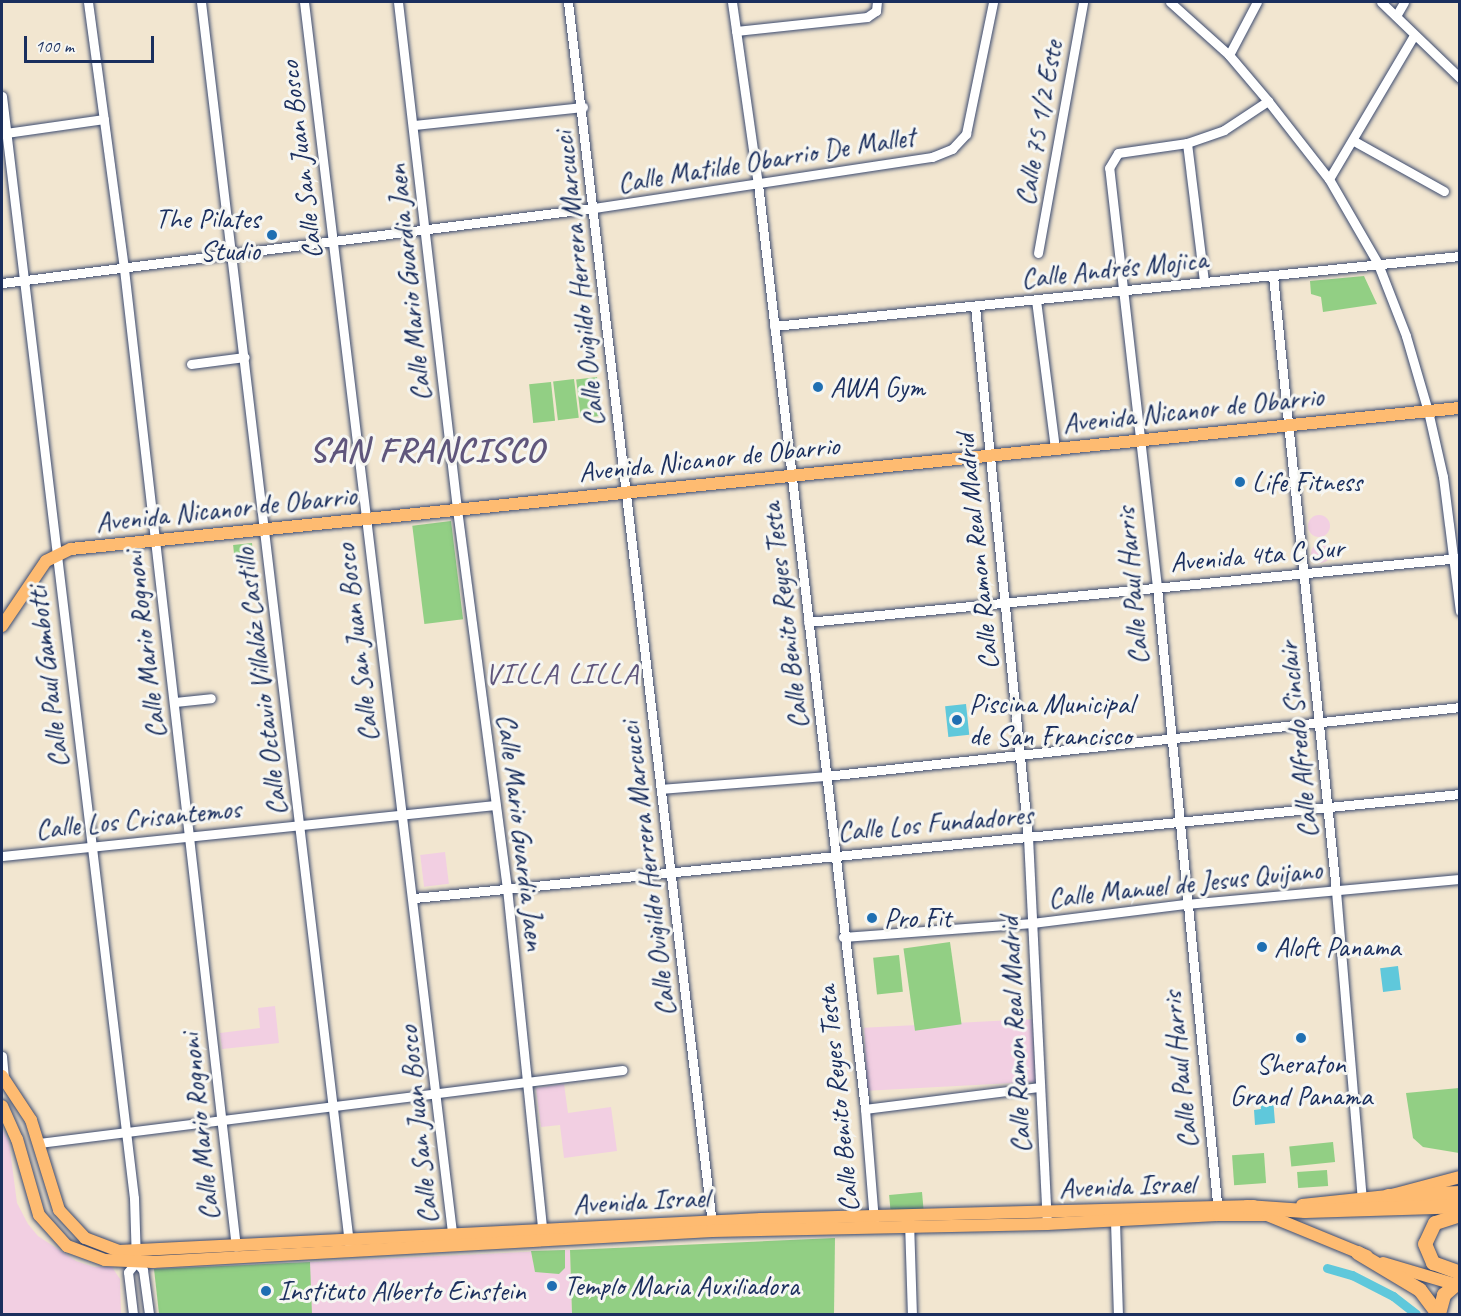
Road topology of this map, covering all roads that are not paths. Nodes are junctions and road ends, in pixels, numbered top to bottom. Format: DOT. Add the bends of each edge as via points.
graph roads {
  1 [pos="88,2"];
  2 [pos="201,2"];
  3 [pos="304,2"];
  4 [pos="398,2"];
  5 [pos="568,2"];
  6 [pos="732,2"];
  7 [pos="877,2"];
  8 [pos="993,2"];
  9 [pos="1083,2"];
  10 [pos="1170,2"];
  11 [pos="1257,2"];
  12 [pos="1381,2"];
  13 [pos="1404,2"];
  14 [pos="1396,16"];
  15 [pos="736,31"];
  16 [pos="1414,35"];
  17 [pos="1229,55"];
  18 [pos="1460,78"];
  19 [pos="2,96"];
  20 [pos="1268,101"];
  21 [pos="583,107"];
  22 [pos="104,119"];
  23 [pos="414,125"];
  24 [pos="6,133"];
  25 [pos="1354,141"];
  26 [pos="1187,143"];
  27 [pos="1329,179"];
  28 [pos="758,184"];
  29 [pos="1444,191"];
  30 [pos="594,208"];
  31 [pos="427,230"];
  32 [pos="334,242"];
  33 [pos="1038,253"];
  34 [pos="233,256"];
  35 [pos="1460,256"];
  36 [pos="1378,264"];
  37 [pos="124,269"];
  38 [pos="1273,276"];
  39 [pos="22,282"];
  40 [pos="1204,282"];
  41 [pos="2,284"];
  42 [pos="1124,291"];
  43 [pos="1036,300"];
  44 [pos="975,306"];
  45 [pos="774,326"];
  46 [pos="245,357"];
  47 [pos="191,364"];
  48 [pos="1460,408"];
  49 [pos="1428,411"];
  50 [pos="1288,425"];
  51 [pos="1140,440"];
  52 [pos="1055,448"];
  53 [pos="989,454"];
  54 [pos="791,474"];
  55 [pos="626,492"];
  56 [pos="457,509"];
  57 [pos="365,519"];
  58 [pos="264,527"];
  59 [pos="156,539"];
  60 [pos="56,552"];
  61 [pos="1457,558"];
  62 [pos="1303,575"];
  63 [pos="1157,587"];
  64 [pos="1007,602"];
  65 [pos="1460,611"];
  66 [pos="808,622"];
  67 [pos="2,626"];
  68 [pos="211,698"];
  69 [pos="175,702"];
  70 [pos="1460,707"];
  71 [pos="1319,724"];
  72 [pos="1169,738"];
  73 [pos="1020,753"];
  74 [pos="826,776"];
  75 [pos="661,789"];
  76 [pos="1460,794"];
  77 [pos="495,805"];
  78 [pos="1327,808"];
  79 [pos="400,812"];
  80 [pos="1179,822"];
  81 [pos="301,824"];
  82 [pos="190,837"];
  83 [pos="1028,837"];
  84 [pos="92,848"];
  85 [pos="835,855"];
  86 [pos="2,856"];
  87 [pos="670,872"];
  88 [pos="1460,879"];
  89 [pos="507,888"];
  90 [pos="1336,891"];
  91 [pos="414,897"];
  92 [pos="1185,904"];
  93 [pos="1032,923"];
  94 [pos="843,938"];
  95 [pos="2,1056"];
  96 [pos="622,1070"];
  97 [pos="3,1077"];
  98 [pos="527,1083"];
  99 [pos="1040,1087"];
  100 [pos="438,1093"];
  101 [pos="2,1106"];
  102 [pos="334,1106"];
  103 [pos="865,1109"];
  104 [pos="222,1118"];
  105 [pos="125,1132"];
  106 [pos="39,1143"];
  107 [pos="1460,1177"];
  108 [pos="1460,1193"];
  109 [pos="1388,1196"];
  110 [pos="1362,1200"];
  111 [pos="1460,1206"];
  112 [pos="1248,1207"];
  113 [pos="1218,1211"];
  114 [pos="1460,1213"];
  115 [pos="1267,1215"];
  116 [pos="1046,1219"];
  117 [pos="909,1221"];
  118 [pos="1115,1221"];
  119 [pos="874,1222"];
  120 [pos="712,1226"];
  121 [pos="543,1234"];
  122 [pos="453,1239"];
  123 [pos="349,1246"];
  124 [pos="236,1247"];
  125 [pos="1358,1253"];
  126 [pos="137,1258"];
  127 [pos="1458,1281"];
  128 [pos="133,1314"];
  129 [pos="148,1314"];
  130 [pos="912,1314"];
  131 [pos="1118,1314"];
  132 [pos="1439,1314"];
  1 -- 22 [label="street, Calle Mario Rognoni"];
  2 -- 34 [label="street, Calle Octavio Villaláz Castillo"];
  3 -- 32 [label="street, Calle San Juan Bosco"];
  4 -- 23 [label="street, Calle Mario Guardia Jaen"];
  5 -- 21 [label="street, Calle Ovigildo Herrera Marcucci"];
  6 -- 15 [label="street, Calle Benito Reyes Testa"];
  7 -- 15 [label="street" via="876,11 867,16"];
  8 -- 28 [label="street, Calle Matilde Obarrio De Mallet" via="972,113 966,134 952,149 932,157"];
  9 -- 33 [label="street, Calle 75 1/2 Este"];
  10 -- 17 [label="street"];
  11 -- 17 [label="street"];
  12 -- 14 [label="street"];
  13 -- 14 [label="street"];
  14 -- 16 [label="street"];
  15 -- 28 [label="street, Calle Benito Reyes Testa"];
  16 -- 18 [label="street"];
  16 -- 25 [label="street"];
  17 -- 20 [label="street"];
  19 -- 24 [label="street, Calle Paul Gambotti"];
  20 -- 26 [label="street, Calle Paul Harris" via="1224,130"];
  20 -- 27 [label="street"];
  21 -- 23 [label="street"];
  21 -- 30 [label="street, Calle Ovigildo Herrera Marcucci"];
  22 -- 24 [label="street"];
  22 -- 37 [label="street, Calle Mario Rognoni"];
  23 -- 31 [label="street, Calle Mario Guardia Jaen"];
  24 -- 39 [label="street, Calle Paul Gambotti"];
  25 -- 27 [label="street"];
  25 -- 29 [label="street"];
  26 -- 40 [label="street"];
  26 -- 42 [label="street, Calle Paul Harris" via="1118,153 1112,159 1109,168"];
  27 -- 36 [label="street"];
  28 -- 30 [label="street, Calle Matilde Obarrio De Mallet"];
  28 -- 45 [label="street, Calle Benito Reyes Testa"];
  30 -- 31 [label="street, Calle Matilde Obarrio De Mallet"];
  30 -- 55 [label="street, Calle Ovigildo Herrera Marcucci"];
  31 -- 32 [label="street, Calle Matilde Obarrio De Mallet"];
  31 -- 56 [label="street, Calle Mario Guardia Jaen"];
  32 -- 34 [label="street, Calle Matilde Obarrio De Mallet"];
  32 -- 57 [label="street, Calle San Juan Bosco"];
  34 -- 37 [label="street, Calle Matilde Obarrio De Mallet"];
  34 -- 46 [label="street, Calle Octavio Villaláz Castillo"];
  35 -- 36 [label="street, Calle Andrés Mojica"];
  36 -- 38 [label="street, Calle Andrés Mojica"];
  36 -- 49 [label="street" via="1406,336"];
  37 -- 39 [label="street, Calle Matilde Obarrio De Mallet"];
  37 -- 59 [label="street, Calle Mario Rognoni"];
  38 -- 40 [label="street, Calle Andrés Mojica"];
  38 -- 50 [label="street, Calle Alfredo Sinclair"];
  39 -- 41 [label="street, Calle Matilde Obarrio De Mallet"];
  39 -- 60 [label="street, Calle Paul Gambotti"];
  40 -- 42 [label="street, Calle Andrés Mojica"];
  42 -- 43 [label="street, Calle Andrés Mojica"];
  42 -- 51 [label="street, Calle Paul Harris"];
  43 -- 44 [label="street, Calle Andrés Mojica"];
  43 -- 52 [label="street"];
  44 -- 45 [label="street, Calle Andrés Mojica"];
  44 -- 53 [label="street, Calle Ramon Real Madrid"];
  45 -- 54 [label="street, Calle Benito Reyes Testa"];
  46 -- 47 [label="street"];
  46 -- 58 [label="street, Calle Octavio Villaláz Castillo"];
  48 -- 49 [label="main road, Avenida Nicanor de Obarrio"];
  49 -- 50 [label="main road, Avenida Nicanor de Obarrio"];
  49 -- 61 [label="street"];
  50 -- 51 [label="main road, Avenida Nicanor de Obarrio"];
  50 -- 62 [label="street, Calle Alfredo Sinclair"];
  51 -- 52 [label="main road, Avenida Nicanor de Obarrio"];
  51 -- 63 [label="street, Calle Paul Harris"];
  52 -- 53 [label="main road, Avenida Nicanor de Obarrio"];
  53 -- 54 [label="main road, Avenida Nicanor de Obarrio"];
  53 -- 64 [label="street, Calle Ramon Real Madrid"];
  54 -- 55 [label="main road, Avenida Nicanor de Obarrio"];
  54 -- 66 [label="street, Calle Benito Reyes Testa"];
  55 -- 56 [label="main road, Avenida Nicanor de Obarrio"];
  55 -- 75 [label="street, Calle Ovigildo Herrera Marcucci"];
  56 -- 57 [label="main road, Avenida Nicanor de Obarrio"];
  56 -- 77 [label="street, Calle Mario Guardia Jaen"];
  57 -- 58 [label="main road, Avenida Nicanor de Obarrio"];
  57 -- 79 [label="street, Calle San Juan Bosco"];
  58 -- 59 [label="main road, Avenida Nicanor de Obarrio"];
  58 -- 81 [label="street, Calle Octavio Villaláz Castillo"];
  59 -- 60 [label="main road, Avenida Nicanor de Obarrio"];
  59 -- 69 [label="street, Calle Mario Rognoni"];
  60 -- 67 [label="main road"];
  60 -- 84 [label="street, Calle Paul Gambotti"];
  61 -- 62 [label="street, Avenida 4ta C Sur"];
  61 -- 65 [label="street"];
  62 -- 63 [label="street, Avenida 4ta C Sur"];
  62 -- 71 [label="street, Calle Alfredo Sinclair"];
  63 -- 64 [label="street, Avenida 4ta C Sur"];
  63 -- 72 [label="street, Calle Paul Harris"];
  64 -- 66 [label="street, Avenida 4ta C Sur"];
  64 -- 73 [label="street, Calle Ramon Real Madrid"];
  66 -- 74 [label="street, Calle Benito Reyes Testa"];
  68 -- 69 [label="street"];
  69 -- 82 [label="street, Calle Mario Rognoni"];
  70 -- 71 [label="street"];
  71 -- 72 [label="street"];
  71 -- 78 [label="street, Calle Alfredo Sinclair"];
  72 -- 73 [label="street"];
  72 -- 80 [label="street, Calle Paul Harris"];
  73 -- 74 [label="street"];
  73 -- 83 [label="street, Calle Ramon Real Madrid"];
  74 -- 75 [label="street"];
  74 -- 85 [label="street, Calle Benito Reyes Testa"];
  75 -- 87 [label="street, Calle Ovigildo Herrera Marcucci"];
  76 -- 78 [label="street, Calle Los Fundadores"];
  77 -- 79 [label="street, Calle Los Crisantemos"];
  77 -- 89 [label="street, Calle Mario Guardia Jaen"];
  78 -- 80 [label="street, Calle Los Fundadores"];
  78 -- 90 [label="street, Calle Alfredo Sinclair"];
  79 -- 81 [label="street, Calle Los Crisantemos"];
  79 -- 91 [label="street, Calle San Juan Bosco"];
  80 -- 83 [label="street, Calle Los Fundadores"];
  80 -- 92 [label="street, Calle Paul Harris"];
  81 -- 82 [label="street, Calle Los Crisantemos"];
  81 -- 102 [label="street, Calle Octavio Villaláz Castillo"];
  82 -- 84 [label="street, Calle Los Crisantemos"];
  82 -- 104 [label="street, Calle Mario Rognoni"];
  83 -- 85 [label="street, Calle Los Fundadores"];
  83 -- 93 [label="street, Calle Ramon Real Madrid"];
  84 -- 86 [label="street, Calle Los Crisantemos"];
  84 -- 105 [label="street, Calle Paul Gambotti"];
  85 -- 87 [label="street, Calle Los Fundadores"];
  85 -- 94 [label="street, Calle Benito Reyes Testa"];
  87 -- 89 [label="street, Calle Los Fundadores"];
  87 -- 120 [label="street, Calle Ovigildo Herrera Marcucci"];
  88 -- 90 [label="street, Calle Manuel de Jesus Quijano"];
  89 -- 91 [label="street, Calle Los Fundadores"];
  89 -- 98 [label="street, Calle Mario Guardia Jaen"];
  90 -- 92 [label="street, Calle Manuel de Jesus Quijano"];
  90 -- 110 [label="street, Calle Alfredo Sinclair"];
  91 -- 100 [label="street, Calle San Juan Bosco"];
  92 -- 93 [label="street, Calle Manuel de Jesus Quijano"];
  92 -- 113 [label="street, Calle Paul Harris"];
  93 -- 94 [label="street, Calle Manuel de Jesus Quijano"];
  93 -- 99 [label="street, Calle Ramon Real Madrid"];
  94 -- 103 [label="street, Calle Benito Reyes Testa"];
  95 -- 97 [label="street"];
  96 -- 98 [label="street"];
  97 -- 106 [label="main road, Avenida Israel" via="22,1102"];
  98 -- 100 [label="street"];
  98 -- 121 [label="street, Calle Mario Guardia Jaen"];
  99 -- 103 [label="street"];
  99 -- 116 [label="street, Calle Ramon Real Madrid"];
  100 -- 102 [label="street"];
  100 -- 122 [label="street, Calle San Juan Bosco"];
  101 -- 126 [label="main road, Avenida Israel" via="17,1139 39,1215 52,1231 81,1253 105,1260"];
  102 -- 104 [label="street"];
  102 -- 123 [label="street, Calle Octavio Villaláz Castillo"];
  103 -- 119 [label="street, Calle Benito Reyes Testa"];
  104 -- 105 [label="street"];
  104 -- 124 [label="street, Calle Mario Rognoni"];
  105 -- 106 [label="street"];
  105 -- 126 [label="street, Calle Paul Gambotti"];
  106 -- 126 [label="main road, Avenida Israel" via="50,1190 58,1210 72,1227 98,1245"];
  107 -- 109 [label="main road, Avenida Israel"];
  108 -- 109 [label="highway"];
  109 -- 110 [label="main road, Avenida Israel"];
  110 -- 112 [label="main road, Avenida Israel"];
  111 -- 112 [label="highway" via="1305,1210"];
  112 -- 113 [label="main road, Avenida Israel"];
  113 -- 115 [label="main road"];
  113 -- 116 [label="main road, Avenida Israel"];
  113 -- 118 [label="main road, Avenida Israel"];
  114 -- 115 [label="highway"];
  114 -- 127 [label="highway" via="1435,1223 1425,1245 1433,1263"];
  115 -- 125 [label="main road"];
  116 -- 117 [label="main road, Avenida Israel"];
  116 -- 118 [label="main road, Avenida Israel"];
  117 -- 119 [label="main road, Avenida Israel"];
  117 -- 130 [label="street"];
  118 -- 131 [label="street"];
  119 -- 120 [label="main road, Avenida Israel"];
  120 -- 121 [label="main road, Avenida Israel"];
  121 -- 122 [label="main road, Avenida Israel"];
  122 -- 123 [label="main road, Avenida Israel"];
  123 -- 124 [label="main road, Avenida Israel"];
  123 -- 126 [label="main road, Avenida Israel"];
  124 -- 126 [label="main road, Avenida Israel"];
  125 -- 127 [label="main road"];
  125 -- 132 [label="highway" via="1420,1290"];
  126 -- 128 [label="street" via="129,1272"];
  126 -- 129 [label="street" via="143,1270"];
  127 -- 132 [label="highway" via="1444,1295"];
}
